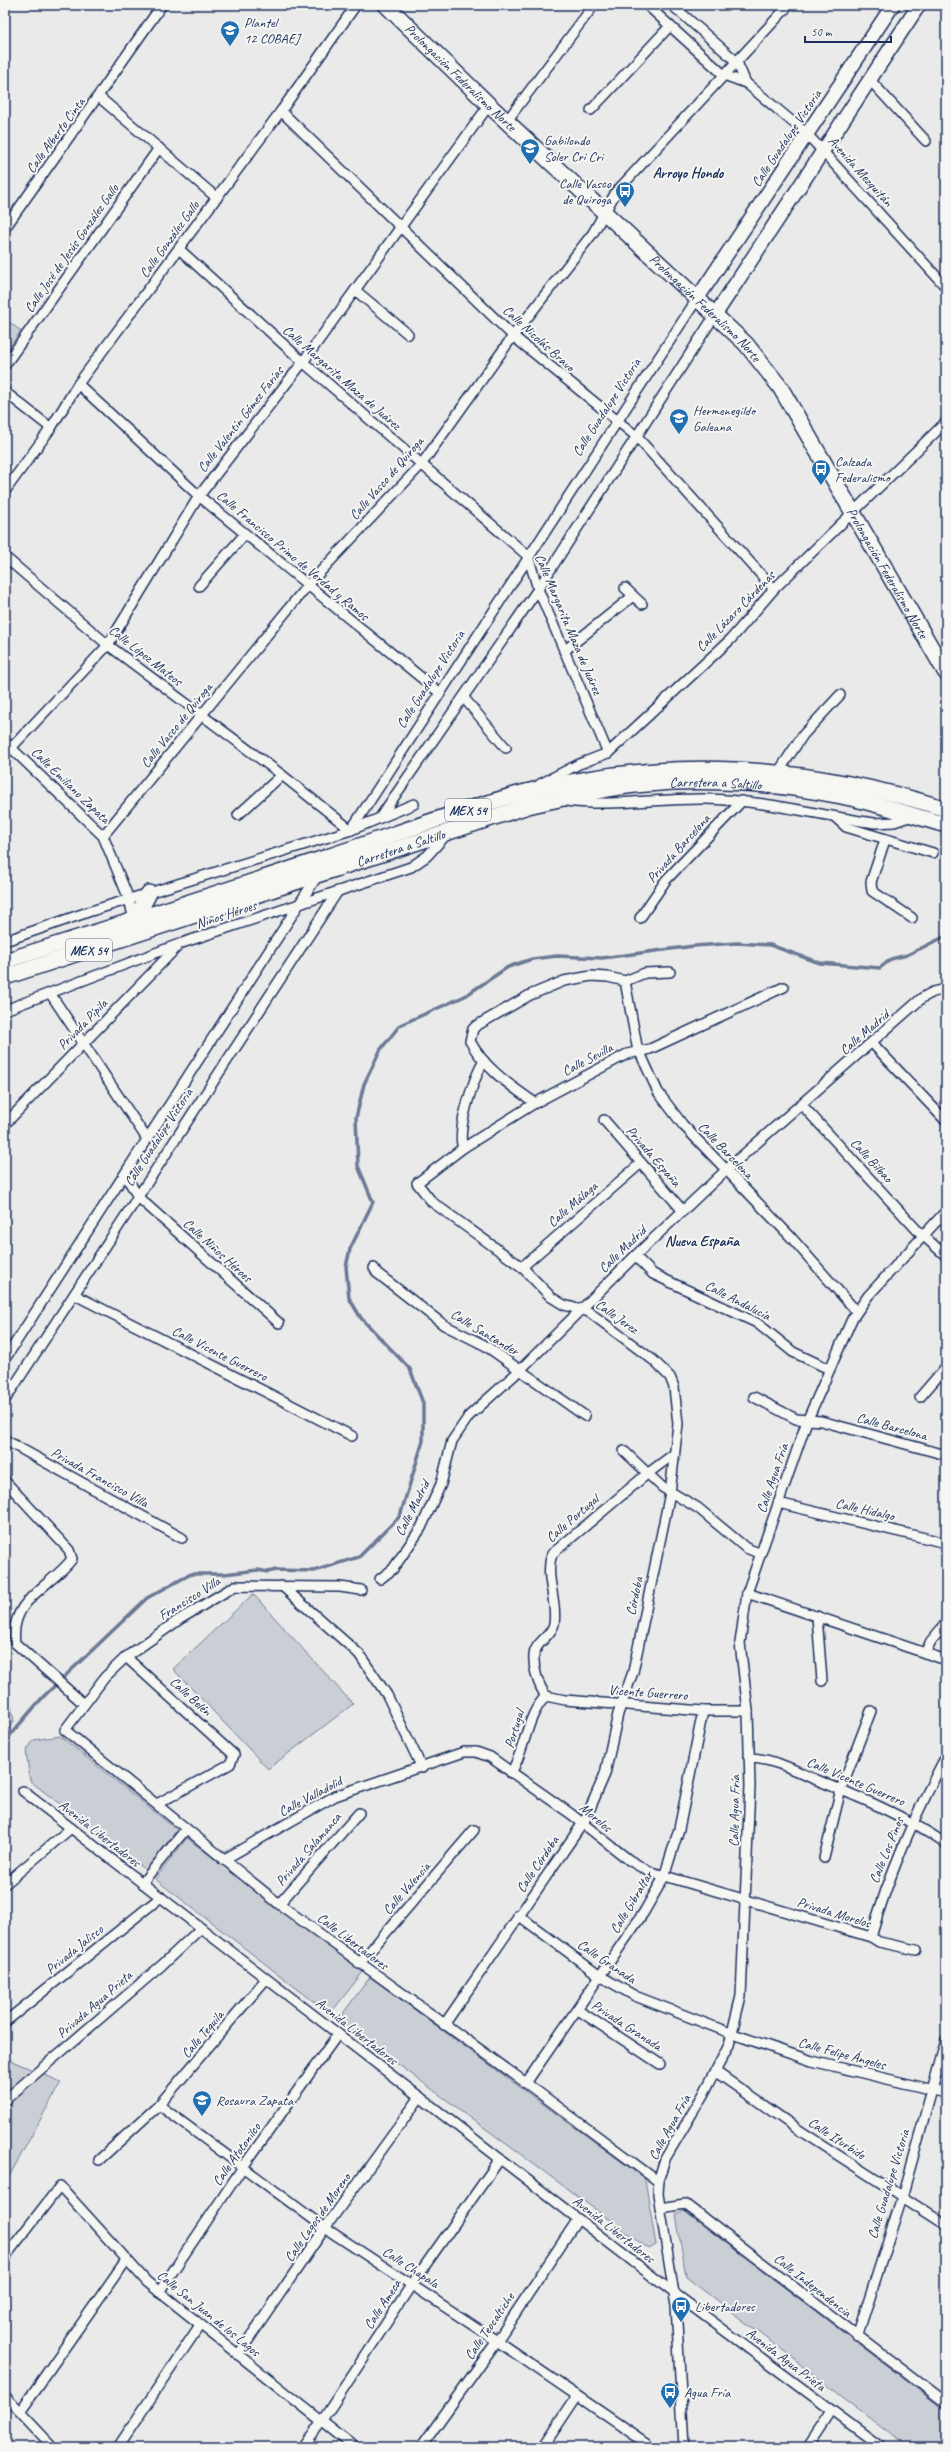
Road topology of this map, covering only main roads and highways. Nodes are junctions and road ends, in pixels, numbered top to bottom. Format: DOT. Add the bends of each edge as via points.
graph roads {
  1 [pos="386,5"];
  2 [pos="919,5"];
  3 [pos="889,6"];
  4 [pos="697,299"];
  5 [pos="716,315"];
  6 [pos="942,657"];
  7 [pos="946,673"];
  8 [pos="946,809"];
  9 [pos="946,825"];
  10 [pos="149,893"];
  11 [pos="135,920"];
  12 [pos="5,961"];
  13 [pos="5,978"];
  1 -- 4 [label="main road, Prolongación Federalismo Norte" via="506,122"];
  2 -- 5 [label="main road"];
  3 -- 4 [label="main road, Calle Guadalupe Victoria"];
  4 -- 5 [label="main road, Prolongación Federalismo Norte"];
  5 -- 6 [label="main road, Prolongación Federalismo Norte" via="746,344 780,387"];
  6 -- 7 [label="main road, Prolongación Federalismo Norte"];
  8 -- 11 [label="main road, Carretera a Saltillo / MEX 54" via="879,789 779,771 700,768 646,770 601,776 525,792"];
  9 -- 13 [label="main road, Carretera a Saltillo / MEX 54" via="840,796 769,786 703,782 648,783 604,789 528,806"];
  10 -- 11 [label="main road"];
  11 -- 12 [label="main road, Carretera a Saltillo / MEX 54"];
}
